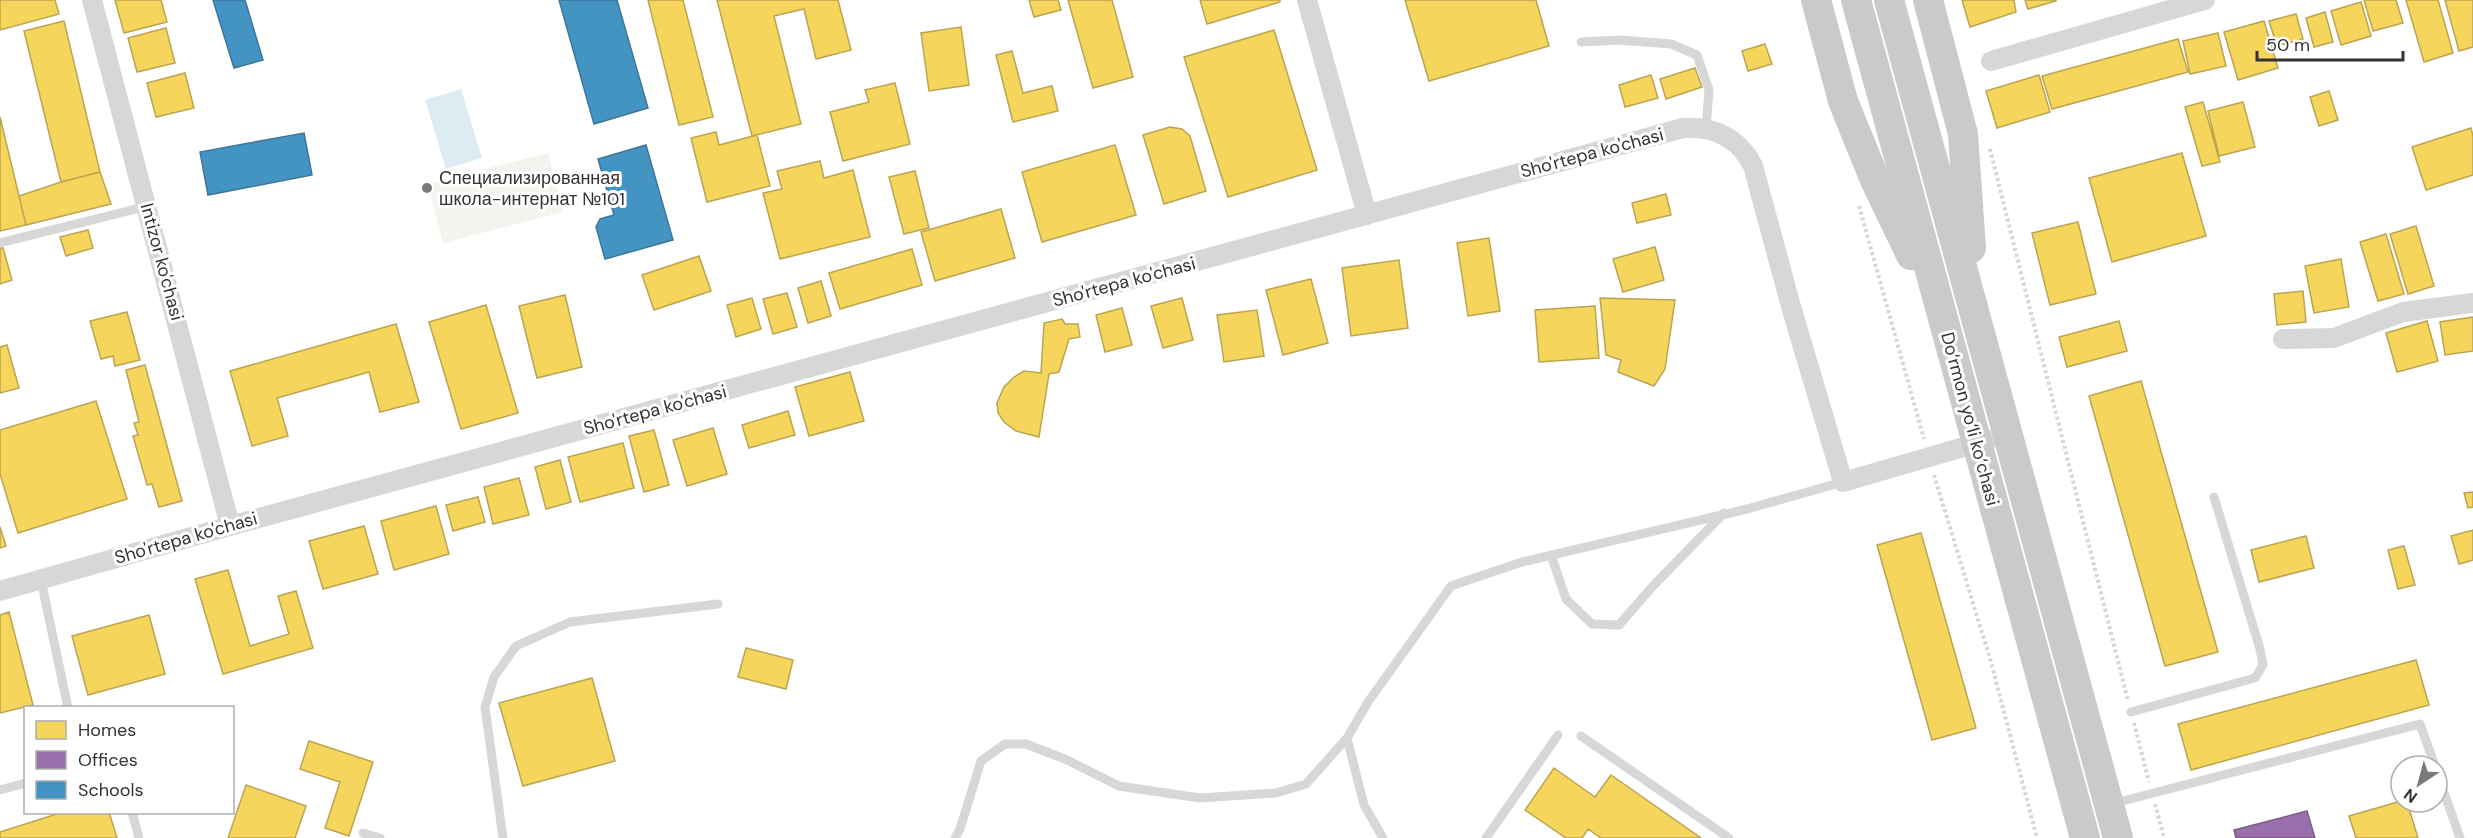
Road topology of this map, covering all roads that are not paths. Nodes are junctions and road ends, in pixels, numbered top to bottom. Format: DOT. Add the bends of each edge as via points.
graph roads {
  1 [pos="92,0"];
  2 [pos="1307,0"];
  3 [pos="1816,0"];
  4 [pos="1856,0"];
  5 [pos="1889,0"];
  6 [pos="1928,0"];
  7 [pos="2205,0"];
  8 [pos="2144,8"];
  9 [pos="1581,42"];
  10 [pos="1991,60"];
  11 [pos="1706,129"];
  12 [pos="148,206"];
  13 [pos="1366,215"];
  14 [pos="0,243"];
  15 [pos="2473,303"];
  16 [pos="1976,320"];
  17 [pos="1946,329"];
  18 [pos="2283,339"];
  19 [pos="2008,434"];
  20 [pos="1977,444"];
  21 [pos="1843,482"];
  22 [pos="2214,497"];
  23 [pos="1724,513"];
  24 [pos="230,525"];
  25 [pos="1551,555"];
  26 [pos="41,580"];
  27 [pos="0,591"];
  28 [pos="718,604"];
  29 [pos="68,706"];
  30 [pos="2131,712"];
  31 [pos="1558,735"];
  32 [pos="1581,736"];
  33 [pos="1347,738"];
  34 [pos="2431,754"];
  35 [pos="24,784"];
  36 [pos="0,790"];
  37 [pos="2109,804"];
  38 [pos="2449,806"];
  39 [pos="132,814"];
  40 [pos="363,833"];
  41 [pos="139,838"];
  42 [pos="380,838"];
  43 [pos="503,838"];
  44 [pos="955,838"];
  45 [pos="1383,838"];
  46 [pos="1486,838"];
  47 [pos="1729,838"];
  48 [pos="2085,838"];
  49 [pos="2118,838"];
  50 [pos="2460,838"];
  1 -- 12 [label="street, Intizor ko'chasi"];
  2 -- 13 [label="street"];
  3 -- 17 [label="main road" via="1844,101 1875,180"];
  4 -- 17 [label="main road, Do‘rmon yo‘li ko‘chasi"];
  5 -- 16 [label="main road, Do‘rmon yo‘li ko‘chasi"];
  6 -- 16 [label="main road" via="1963,134"];
  7 -- 8 [label="street"];
  8 -- 10 [label="street"];
  9 -- 11 [label="lane" via="1671,44 1697,55 1709,90"];
  11 -- 13 [label="street, Sho'rtepa ko'chasi" via="1683,128"];
  11 -- 21 [label="street, Sho'rtepa ko'chasi" via="1735,142 1753,166"];
  12 -- 14 [label="lane"];
  12 -- 24 [label="street, Intizor ko'chasi"];
  13 -- 24 [label="street, Sho'rtepa ko'chasi"];
  15 -- 18 [label="street" via="2403,312 2334,338"];
  16 -- 19 [label="main road, Do‘rmon yo‘li ko‘chasi"];
  17 -- 20 [label="main road, Do‘rmon yo‘li ko‘chasi"];
  19 -- 20 [label="street"];
  19 -- 37 [label="main road, Do‘rmon yo‘li ko‘chasi"];
  20 -- 21 [label="street"];
  20 -- 48 [label="main road, Do‘rmon yo‘li ko‘chasi"];
  21 -- 23 [label="lane"];
  22 -- 30 [label="lane" via="2263,665 2255,678"];
  23 -- 25 [label="lane"];
  23 -- 25 [label="lane" via="1619,624 1592,624 1566,598"];
  24 -- 26 [label="street, Sho'rtepa ko'chasi"];
  25 -- 33 [label="lane" via="1451,586"];
  26 -- 27 [label="street, Sho'rtepa ko'chasi"];
  26 -- 29 [label="lane"];
  28 -- 43 [label="lane" via="570,622 516,646 494,677 485,707"];
  31 -- 46 [label="lane"];
  32 -- 47 [label="lane"];
  33 -- 44 [label="lane" via="1306,784 1276,794 1200,798 1119,786 1026,744 1005,744 981,761"];
  33 -- 45 [label="lane" via="1364,805"];
  34 -- 37 [label="lane" via="2420,723"];
  35 -- 36 [label="lane"];
  37 -- 49 [label="main road, Do‘rmon yo‘li ko‘chasi"];
  38 -- 50 [label="lane"];
  39 -- 41 [label="lane"];
  40 -- 42 [label="lane"];
}
